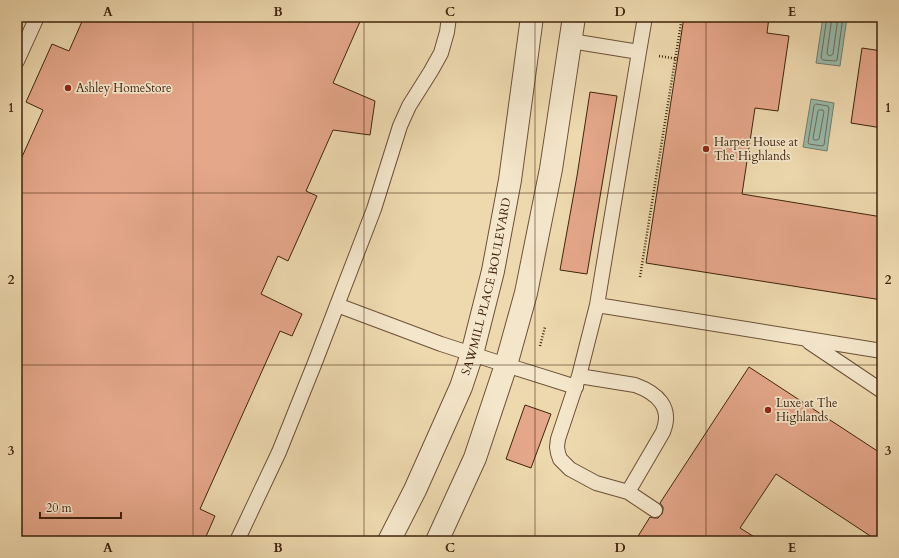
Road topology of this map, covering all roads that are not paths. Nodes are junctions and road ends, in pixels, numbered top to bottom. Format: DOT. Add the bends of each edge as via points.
graph roads {
  1 [pos="37,17"];
  2 [pos="449,17"];
  3 [pos="532,17"];
  4 [pos="574,17"];
  5 [pos="645,17"];
  6 [pos="571,41"];
  7 [pos="639,52"];
  8 [pos="17,61"];
  9 [pos="337,305"];
  10 [pos="597,305"];
  11 [pos="805,339"];
  12 [pos="882,351"];
  13 [pos="472,354"];
  14 [pos="506,365"];
  15 [pos="578,381"];
  16 [pos="882,391"];
  17 [pos="628,492"];
  18 [pos="655,510"];
  19 [pos="237,541"];
  20 [pos="389,541"];
  21 [pos="437,541"];
  1 -- 8 [label="lane"];
  2 -- 9 [label="lane" via="441,53 400,126 374,209"];
  3 -- 13 [label="street, SAWMILL PLACE BOULEVARD" via="508,188 493,271"];
  4 -- 6 [label="street"];
  5 -- 7 [label="lane"];
  6 -- 7 [label="lane"];
  6 -- 14 [label="street" via="551,169 534,254"];
  7 -- 10 [label="lane"];
  9 -- 13 [label="lane"];
  9 -- 19 [label="lane" via="279,452"];
  10 -- 11 [label="lane"];
  10 -- 15 [label="lane"];
  11 -- 12 [label="lane"];
  11 -- 16 [label="lane"];
  13 -- 14 [label="lane"];
  13 -- 20 [label="street, SAWMILL PLACE BOULEVARD" via="461,387"];
  14 -- 15 [label="lane"];
  14 -- 21 [label="street" via="475,458"];
  15 -- 17 [label="lane" via="558,440 560,459 570,469 596,483"];
  15 -- 17 [label="lane" via="634,385 649,391 665,409 666,426"];
  17 -- 18 [label="lane"];
}
